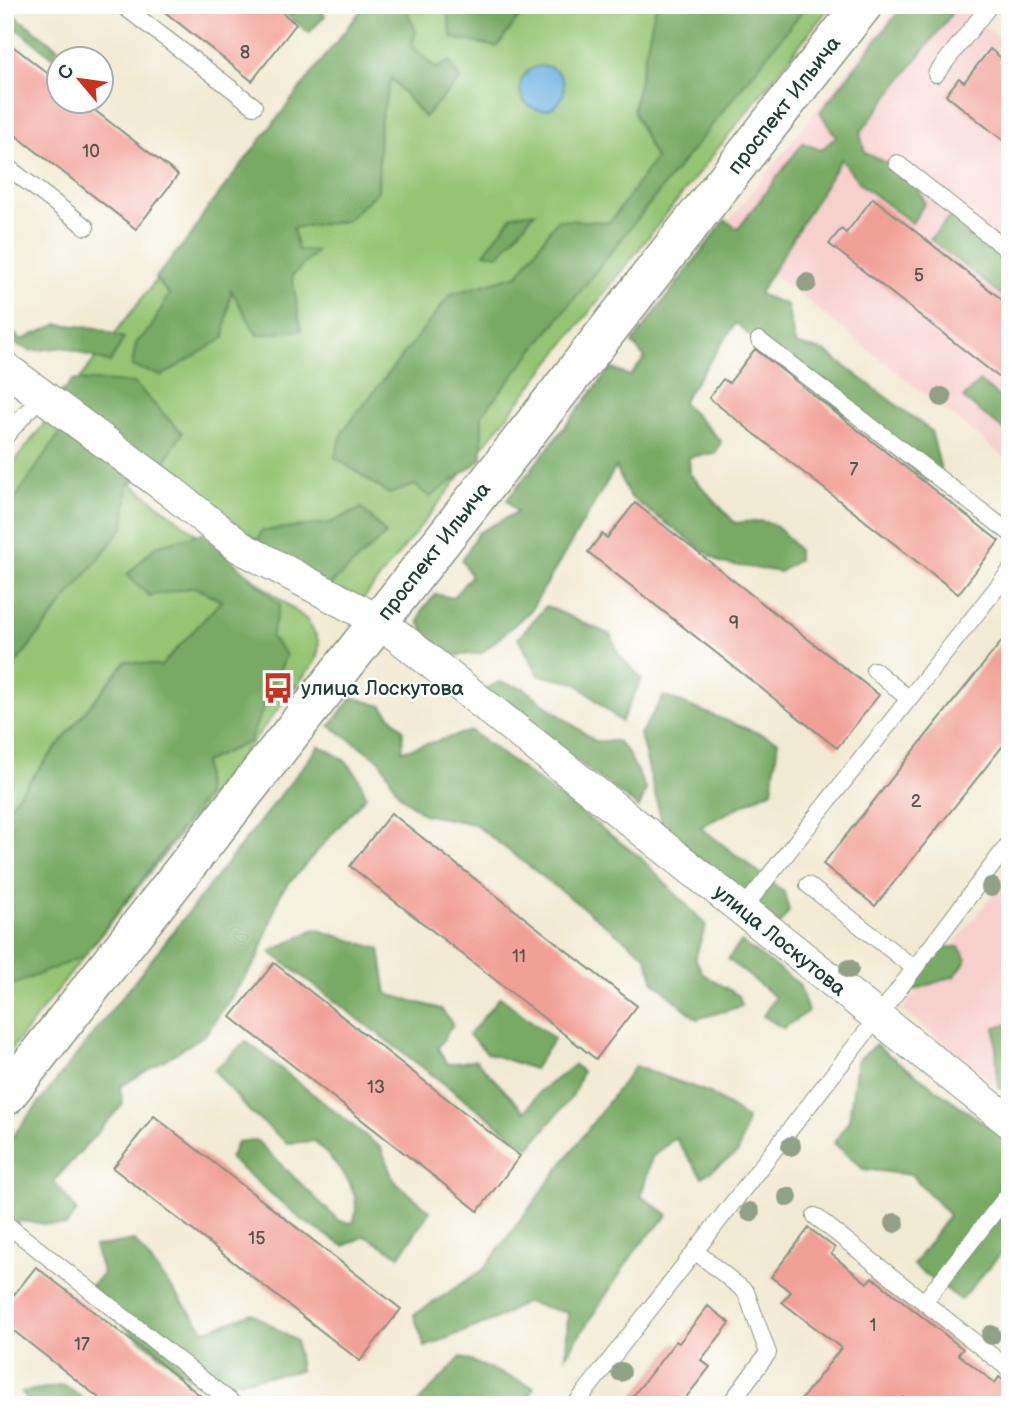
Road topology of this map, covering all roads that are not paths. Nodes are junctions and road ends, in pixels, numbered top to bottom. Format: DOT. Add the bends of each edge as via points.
graph roads {
  1 [pos="122,5"];
  2 [pos="863,5"];
  3 [pos="990,5"];
  4 [pos="936,74"];
  5 [pos="254,106"];
  6 [pos="897,163"];
  7 [pos="5,165"];
  8 [pos="86,227"];
  9 [pos="1010,252"];
  10 [pos="759,340"];
  11 [pos="5,368"];
  12 [pos="41,396"];
  13 [pos="5,437"];
  14 [pos="1010,533"];
  15 [pos="1010,571"];
  16 [pos="379,621"];
  17 [pos="874,670"];
  18 [pos="909,699"];
  19 [pos="1010,842"];
  20 [pos="808,885"];
  21 [pos="742,910"];
  22 [pos="914,968"];
  23 [pos="877,1018"];
  24 [pos="5,1097"];
  25 [pos="1010,1122"];
  26 [pos="1010,1192"];
  27 [pos="815,1216"];
  28 [pos="5,1223"];
  29 [pos="695,1251"];
  30 [pos="924,1302"];
  31 [pos="1010,1370"];
  32 [pos="235,1405"];
  33 [pos="575,1405"];
  34 [pos="729,1405"];
  1 -- 5 [label="lane"];
  2 -- 16 [label="street, проспект Ильича"];
  3 -- 4 [label="lane"];
  6 -- 9 [label="lane"];
  7 -- 8 [label="lane"];
  10 -- 14 [label="lane"];
  11 -- 12 [label="street, улица Лоскутова"];
  12 -- 13 [label="lane"];
  12 -- 16 [label="street, улица Лоскутова" via="240,547"];
  15 -- 18 [label="lane"];
  16 -- 21 [label="street, улица Лоскутова"];
  16 -- 24 [label="street, проспект Ильича"];
  17 -- 18 [label="lane"];
  18 -- 21 [label="lane"];
  19 -- 22 [label="lane"];
  20 -- 22 [label="lane"];
  21 -- 23 [label="street, улица Лоскутова"];
  22 -- 23 [label="lane"];
  23 -- 25 [label="street, улица Лоскутова"];
  23 -- 29 [label="lane"];
  26 -- 30 [label="lane"];
  27 -- 30 [label="lane"];
  28 -- 32 [label="lane"];
  29 -- 33 [label="lane"];
  29 -- 34 [label="lane" via="746,1292 768,1353"];
  30 -- 31 [label="lane"];
}
